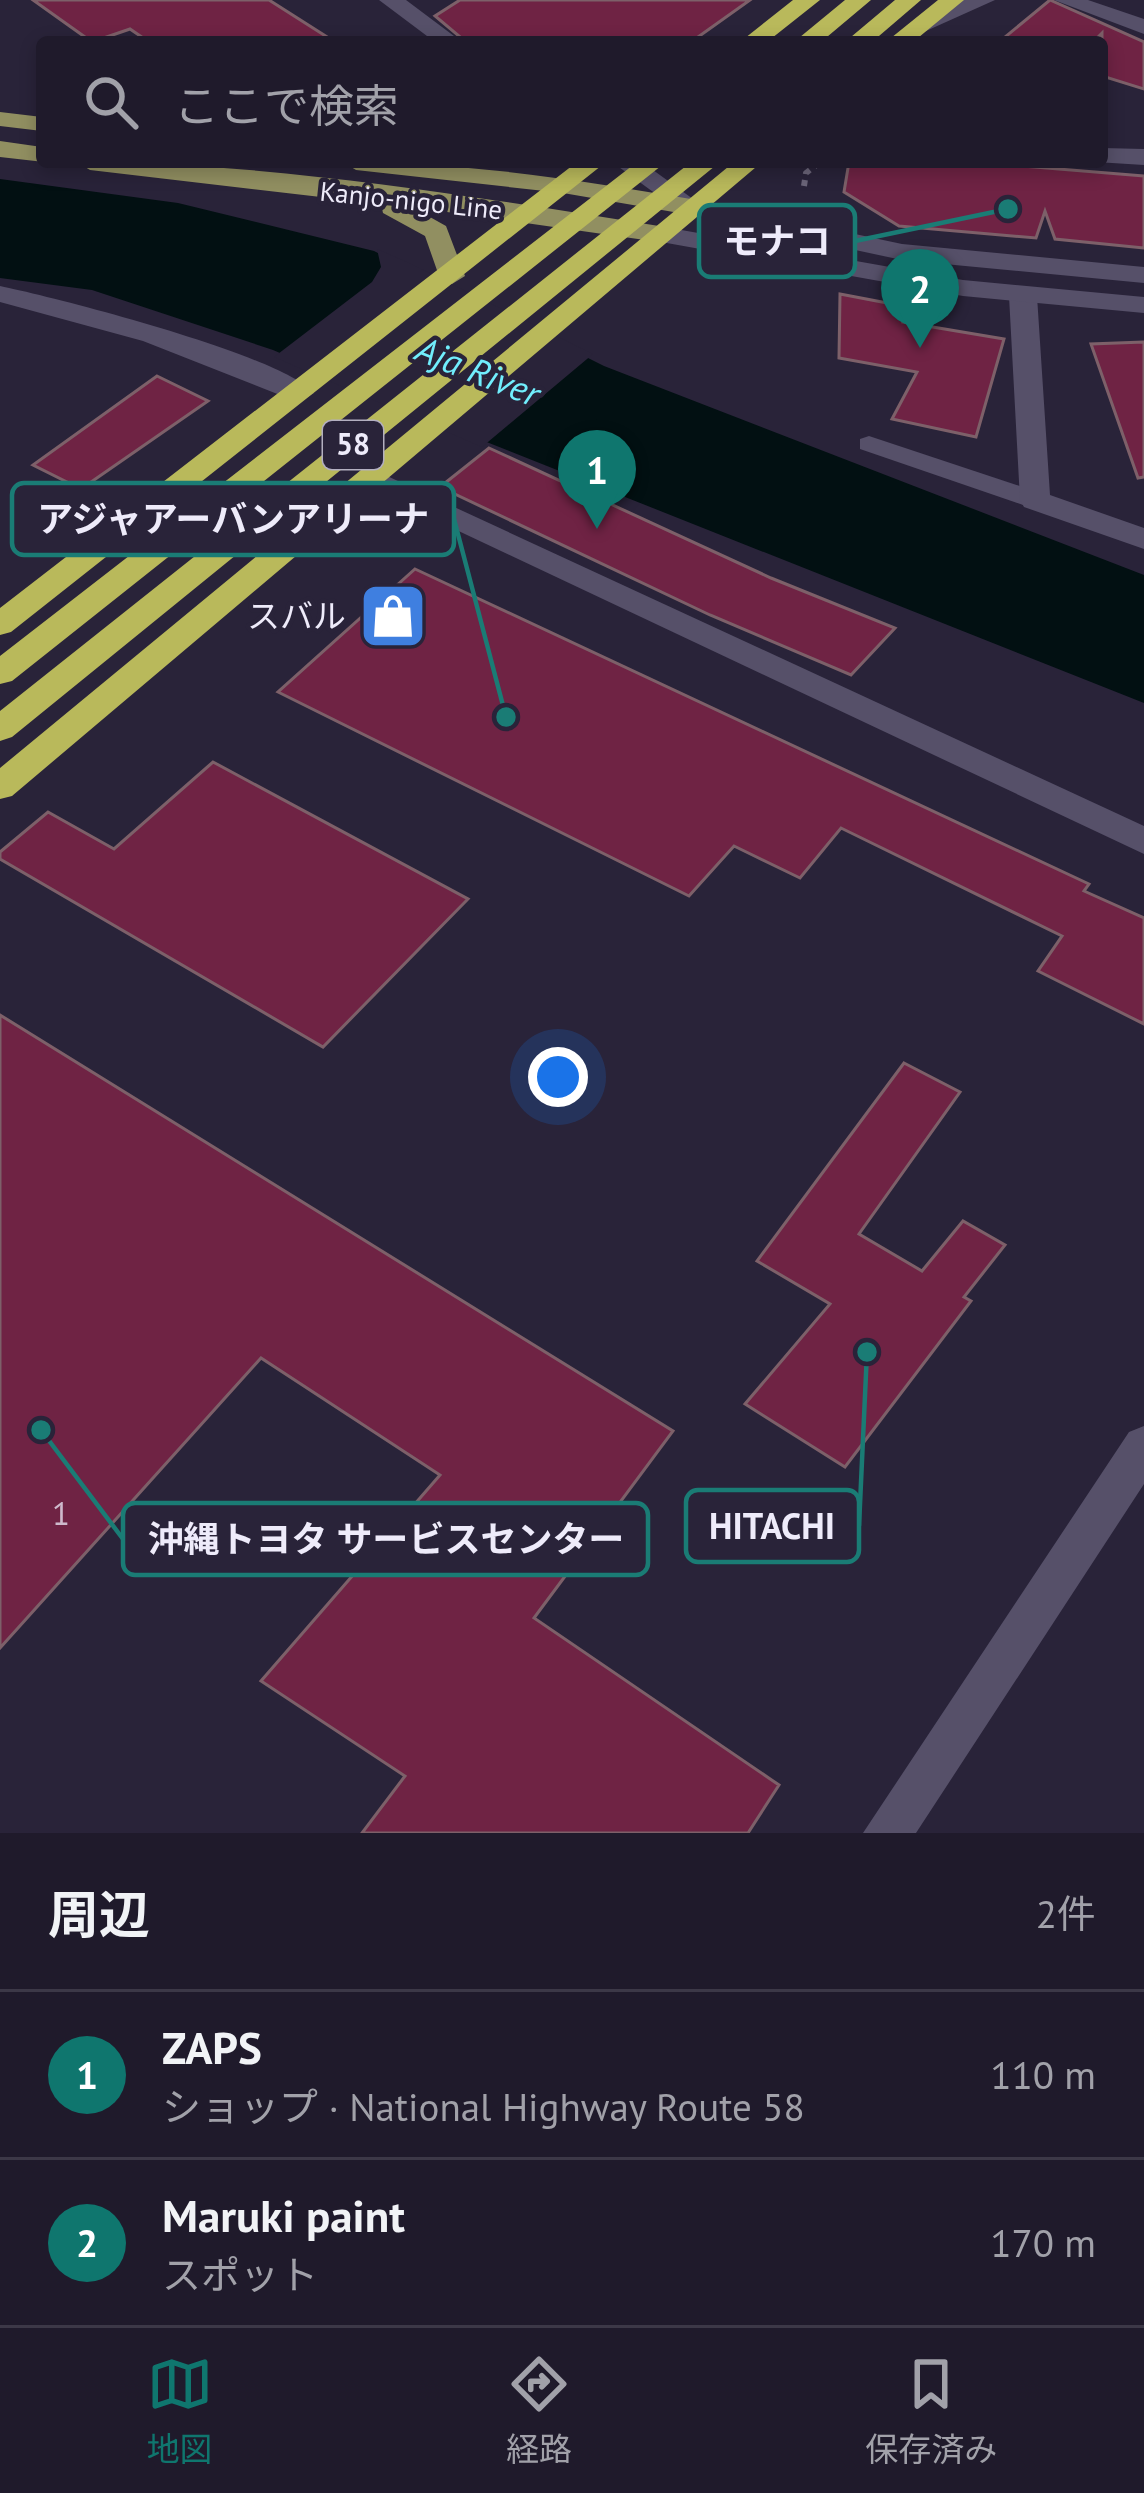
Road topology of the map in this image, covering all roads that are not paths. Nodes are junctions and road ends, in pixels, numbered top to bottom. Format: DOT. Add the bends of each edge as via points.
graph roads {
  1 [pos="391,0"];
  2 [pos="808,0"];
  3 [pos="859,0"];
  4 [pos="909,0"];
  5 [pos="952,0"];
  6 [pos="982,0"];
  7 [pos="1066,0"];
  8 [pos="1138,17"];
  9 [pos="908,34"];
  10 [pos="442,36"];
  11 [pos="760,36"];
  12 [pos="814,36"];
  13 [pos="864,36"];
  14 [pos="0,118"];
  15 [pos="36,123"];
  16 [pos="0,149"];
  17 [pos="36,154"];
  18 [pos="1108,156"];
  19 [pos="1144,157"];
  20 [pos="138,168"];
  21 [pos="408,168"];
  22 [pos="436,168"];
  23 [pos="585,168"];
  24 [pos="634,168"];
  25 [pos="645,168"];
  26 [pos="700,168"];
  27 [pos="740,168"];
  28 [pos="426,170"];
  29 [pos="563,185"];
  30 [pos="368,197"];
  31 [pos="691,207"];
  32 [pos="528,213"];
  33 [pos="659,234"];
  34 [pos="1144,275"];
  35 [pos="450,278"];
  36 [pos="0,294"];
  37 [pos="1023,296"];
  38 [pos="1144,305"];
  39 [pos="310,385"];
  40 [pos="869,444"];
  41 [pos="372,478"];
  42 [pos="1035,500"];
  43 [pos="1144,539"];
  44 [pos="0,624"];
  45 [pos="0,673"];
  46 [pos="0,729"];
  47 [pos="0,787"];
  48 [pos="1144,841"];
  49 [pos="1144,1446"];
  50 [pos="1129,1497"];
  51 [pos="887,1833"];
  1 -- 10 [label="street"];
  2 -- 11 [label="highway"];
  3 -- 12 [label="highway"];
  4 -- 13 [label="highway"];
  5 -- 9 [label="highway"];
  6 -- 9 [label="street"];
  7 -- 8 [label="street"];
  14 -- 15 [label="main road"];
  16 -- 17 [label="main road"];
  18 -- 19 [label="street"];
  20 -- 30 [label="main road, Kanjo-nigo Line"];
  21 -- 28 [label="main road, Kanjo-nigo Line"];
  22 -- 28 [label="street"];
  23 -- 29 [label="highway, 58"];
  24 -- 31 [label="street"];
  25 -- 45 [label="highway, 58"];
  26 -- 46 [label="highway, 58"];
  27 -- 31 [label="highway, 58"];
  28 -- 29 [label="main road, Kanjo-nigo Line"];
  29 -- 31 [label="main road, Kanjo-nigo Line"];
  29 -- 32 [label="highway, 58"];
  30 -- 32 [label="main road, Kanjo-nigo Line"];
  30 -- 35 [label="main road" via="437,232"];
  31 -- 33 [label="highway, 58"];
  31 -- 34 [label="street" via="902,252"];
  32 -- 33 [label="main road, Kanjo-nigo Line"];
  32 -- 35 [label="highway, 58"];
  33 -- 37 [label="street"];
  33 -- 41 [label="highway, 58"];
  35 -- 39 [label="highway, 58"];
  36 -- 39 [label="street" via="76,310"];
  37 -- 38 [label="street"];
  37 -- 42 [label="street"];
  39 -- 44 [label="highway, 58"];
  40 -- 42 [label="lane"];
  41 -- 47 [label="highway, 58"];
  41 -- 48 [label="street"];
  42 -- 43 [label="street"];
  49 -- 50 [label="street"];
  50 -- 51 [label="street"];
}
